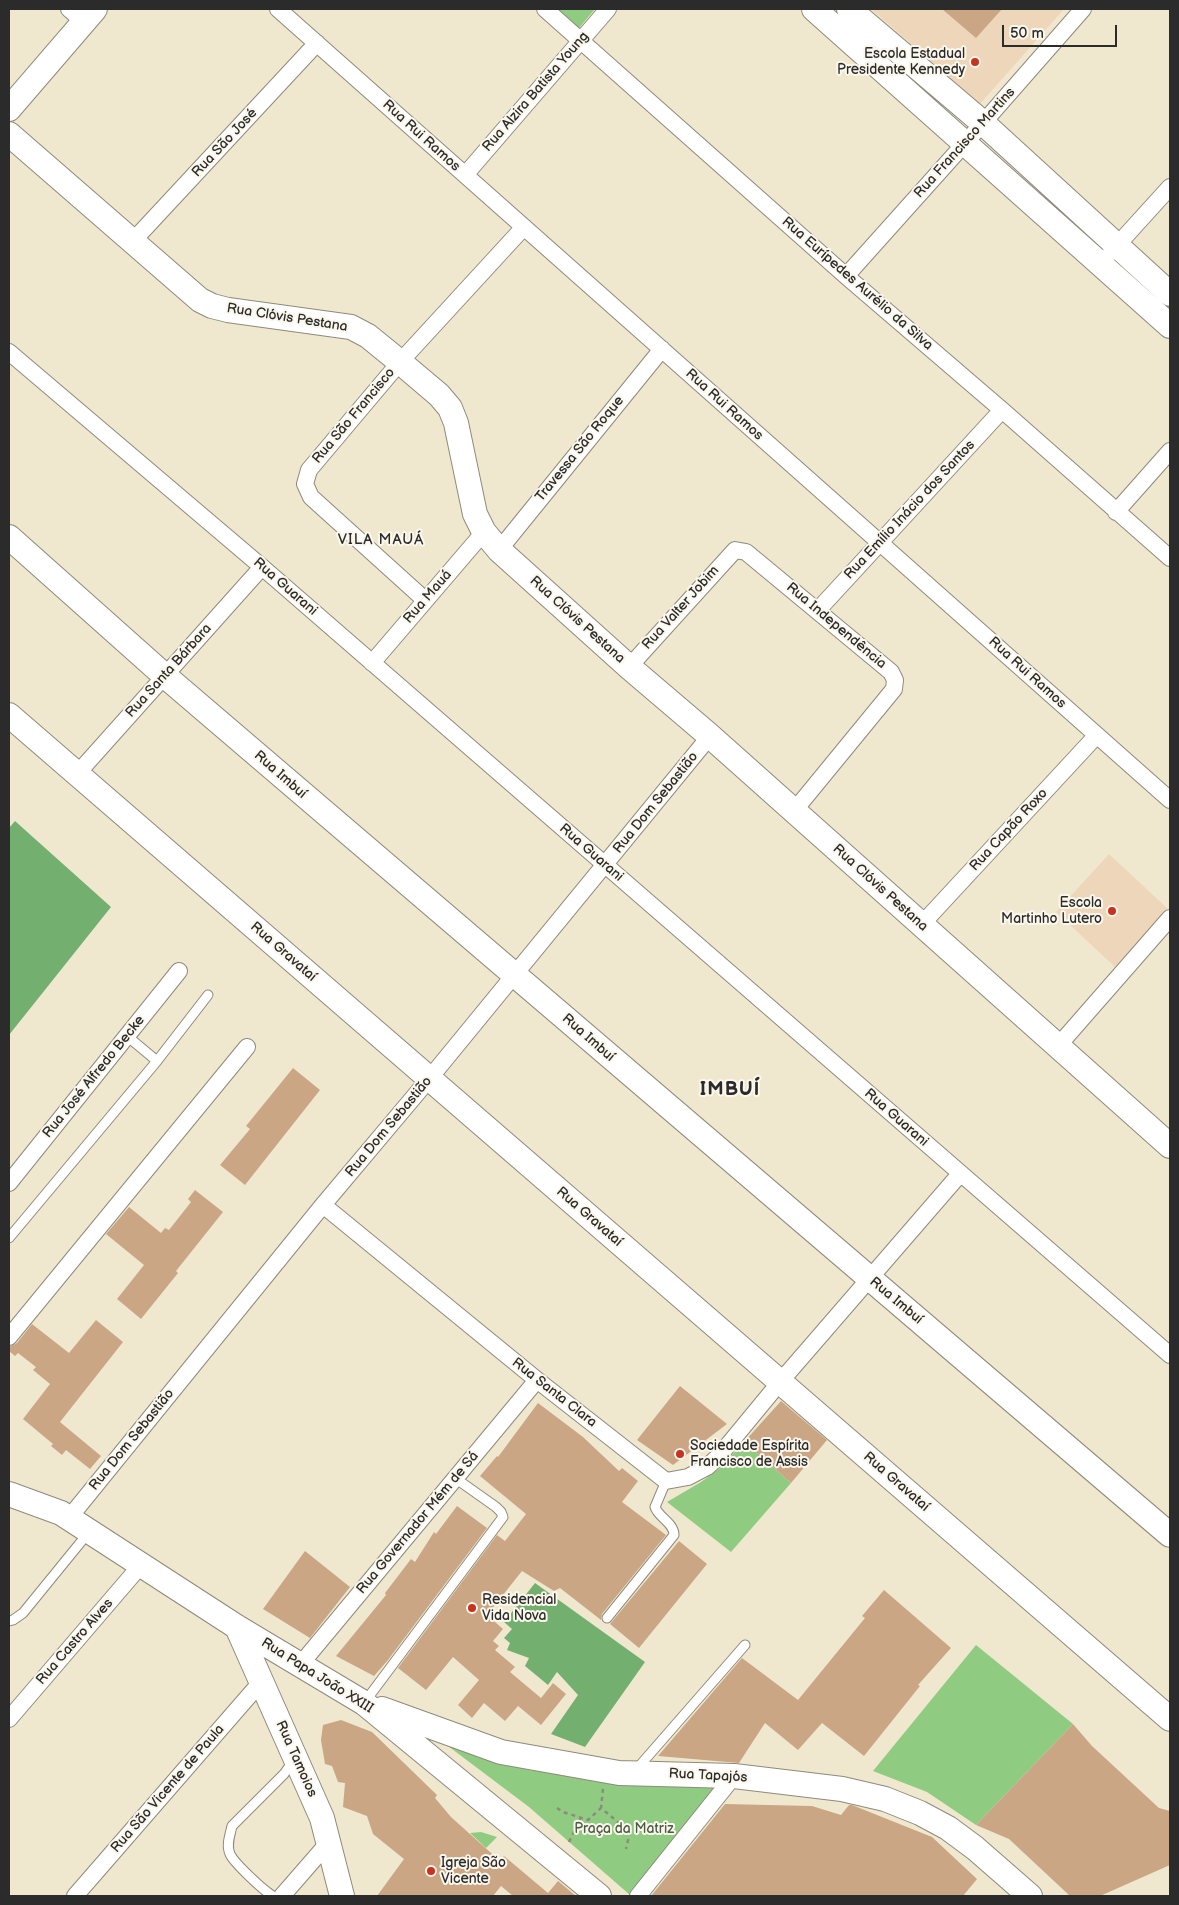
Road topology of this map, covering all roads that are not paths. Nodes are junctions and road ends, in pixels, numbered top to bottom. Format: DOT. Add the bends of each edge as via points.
graph roads {
  1 [pos="278,9"];
  2 [pos="545,9"];
  3 [pos="608,9"];
  4 [pos="814,9"];
  5 [pos="849,9"];
  6 [pos="1083,9"];
  7 [pos="83,13"];
  8 [pos="581,40"];
  9 [pos="317,43"];
  10 [pos="9,109"];
  11 [pos="984,123"];
  12 [pos="9,134"];
  13 [pos="966,143"];
  14 [pos="465,175"];
  15 [pos="1170,187"];
  16 [pos="524,227"];
  17 [pos="132,242"];
  18 [pos="1117,246"];
  19 [pos="1101,264"];
  20 [pos="846,276"];
  21 [pos="1170,294"];
  22 [pos="1170,326"];
  23 [pos="662,349"];
  24 [pos="9,352"];
  25 [pos="400,362"];
  26 [pos="1002,410"];
  27 [pos="1170,452"];
  28 [pos="1116,512"];
  29 [pos="9,538"];
  30 [pos="492,541"];
  31 [pos="880,543"];
  32 [pos="735,550"];
  33 [pos="1170,558"];
  34 [pos="262,567"];
  35 [pos="425,600"];
  36 [pos="818,610"];
  37 [pos="372,663"];
  38 [pos="629,667"];
  39 [pos="165,676"];
  40 [pos="9,715"];
  41 [pos="1097,735"];
  42 [pos="710,736"];
  43 [pos="77,774"];
  44 [pos="1170,800"];
  45 [pos="794,811"];
  46 [pos="605,865"];
  47 [pos="1170,918"];
  48 [pos="922,924"];
  49 [pos="179,971"];
  50 [pos="514,975"];
  51 [pos="208,995"];
  52 [pos="127,1036"];
  53 [pos="1058,1046"];
  54 [pos="247,1047"];
  55 [pos="156,1061"];
  56 [pos="429,1079"];
  57 [pos="1170,1146"];
  58 [pos="960,1174"];
  59 [pos="9,1183"];
  60 [pos="322,1205"];
  61 [pos="9,1238"];
  62 [pos="869,1279"];
  63 [pos="9,1337"];
  64 [pos="1170,1355"];
  65 [pos="537,1380"];
  66 [pos="780,1382"];
  67 [pos="455,1478"];
  68 [pos="666,1481"];
  69 [pos="9,1494"];
  70 [pos="69,1518"];
  71 [pos="89,1531"];
  72 [pos="1170,1535"];
  73 [pos="141,1565"];
  74 [pos="607,1618"];
  75 [pos="9,1621"];
  76 [pos="237,1627"];
  77 [pos="745,1645"];
  78 [pos="300,1665"];
  79 [pos="261,1682"];
  80 [pos="364,1703"];
  81 [pos="9,1719"];
  82 [pos="1170,1720"];
  83 [pos="295,1758"];
  84 [pos="632,1773"];
  85 [pos="734,1776"];
  86 [pos="329,1842"];
  87 [pos="340,1895"];
  88 [pos="75,1896"];
  89 [pos="272,1896"];
  90 [pos="282,1896"];
  91 [pos="600,1896"];
  92 [pos="638,1896"];
  93 [pos="1030,1896"];
  1 -- 9 [label="street, Rua Rui Ramos"];
  2 -- 8 [label="street, Rua Eurípedes Aurélio da Silva"];
  3 -- 8 [label="street, Rua Alzira Batista Young"];
  4 -- 13 [label="street"];
  5 -- 11 [label="street"];
  6 -- 11 [label="street, Rua Francisco Martins"];
  7 -- 10 [label="street"];
  8 -- 14 [label="street, Rua Alzira Batista Young"];
  8 -- 20 [label="street, Rua Eurípedes Aurélio da Silva"];
  9 -- 14 [label="street, Rua Rui Ramos"];
  9 -- 17 [label="street, Rua São José"];
  11 -- 13 [label="street, Rua Francisco Martins"];
  11 -- 18 [label="street"];
  12 -- 17 [label="street, Rua Clóvis Pestana"];
  13 -- 19 [label="street"];
  13 -- 20 [label="street, Rua Francisco Martins"];
  14 -- 16 [label="street, Rua Rui Ramos"];
  15 -- 18 [label="street"];
  16 -- 23 [label="street, Rua Rui Ramos"];
  16 -- 25 [label="street, Rua São Francisco"];
  17 -- 25 [label="street, Rua Clóvis Pestana" via="200,300 212,306 351,327 368,336"];
  18 -- 19 [label="street"];
  18 -- 21 [label="street"];
  19 -- 22 [label="street"];
  20 -- 26 [label="street, Rua Eurípedes Aurélio da Silva"];
  23 -- 30 [label="street, Travessa São Roque"];
  23 -- 31 [label="street, Rua Rui Ramos"];
  24 -- 34 [label="street, Rua Guarani"];
  25 -- 30 [label="street, Rua Clóvis Pestana" via="450,408 475,514"];
  25 -- 35 [label="street, Rua São Francisco" via="309,470 305,484 310,497"];
  26 -- 28 [label="street, Rua Eurípedes Aurélio da Silva"];
  26 -- 31 [label="street, Rua Emílio Inácio dos Santos"];
  27 -- 28 [label="street"];
  28 -- 33 [label="street, Rua Eurípedes Aurélio da Silva"];
  29 -- 39 [label="street, Rua Imbuí"];
  30 -- 35 [label="street, Rua Mauá"];
  30 -- 38 [label="street, Rua Clóvis Pestana"];
  31 -- 36 [label="street, Rua Emílio Inácio dos Santos"];
  31 -- 41 [label="street, Rua Rui Ramos"];
  32 -- 36 [label="street, Rua Independência" via="746,552"];
  32 -- 38 [label="street, Rua Valter Jobim"];
  34 -- 37 [label="street, Rua Guarani"];
  34 -- 39 [label="street, Rua Santa Bárbara"];
  35 -- 37 [label="street, Rua Mauá"];
  36 -- 45 [label="street, Rua Independência" via="891,672 896,680 894,689"];
  37 -- 46 [label="street, Rua Guarani"];
  38 -- 42 [label="street, Rua Clóvis Pestana"];
  39 -- 43 [label="street, Rua Santa Bárbara"];
  39 -- 50 [label="street, Rua Imbuí"];
  40 -- 43 [label="street, Rua Gravataí"];
  41 -- 44 [label="street, Rua Rui Ramos"];
  41 -- 48 [label="street, Rua Capão Roxo"];
  42 -- 45 [label="street, Rua Clóvis Pestana"];
  42 -- 46 [label="street, Rua Dom Sebastião"];
  43 -- 56 [label="street, Rua Gravataí"];
  45 -- 48 [label="street, Rua Clóvis Pestana"];
  46 -- 50 [label="street, Rua Dom Sebastião"];
  46 -- 58 [label="street, Rua Guarani"];
  47 -- 53 [label="street"];
  48 -- 53 [label="street, Rua Clóvis Pestana"];
  49 -- 52 [label="street, Rua José Alfredo Becke"];
  50 -- 56 [label="street, Rua Dom Sebastião"];
  50 -- 62 [label="street, Rua Imbuí"];
  51 -- 55 [label="lane"];
  52 -- 55 [label="lane"];
  52 -- 59 [label="street, Rua José Alfredo Becke"];
  53 -- 57 [label="street, Rua Clóvis Pestana"];
  54 -- 63 [label="street"];
  55 -- 61 [label="lane"];
  56 -- 60 [label="street, Rua Dom Sebastião"];
  56 -- 66 [label="street, Rua Gravataí"];
  58 -- 62 [label="street"];
  58 -- 64 [label="street, Rua Guarani"];
  60 -- 65 [label="street, Rua Santa Clara"];
  60 -- 70 [label="street, Rua Dom Sebastião"];
  62 -- 66 [label="street"];
  62 -- 72 [label="street, Rua Imbuí"];
  65 -- 67 [label="street, Rua Governador Mém de Sá"];
  65 -- 68 [label="street, Rua Santa Clara"];
  66 -- 68 [label="street" via="719,1456 688,1477"];
  66 -- 82 [label="street, Rua Gravataí"];
  67 -- 78 [label="street, Rua Governador Mém de Sá"];
  67 -- 80 [label="lane" via="496,1507 503,1518"];
  68 -- 74 [label="lane" via="655,1506 657,1514 673,1528 674,1535"];
  69 -- 70 [label="street, Rua Papa João XXIII"];
  70 -- 71 [label="street, Rua Papa João XXIII"];
  71 -- 73 [label="street, Rua Papa João XXIII"];
  71 -- 75 [label="lane" via="22,1613"];
  73 -- 76 [label="street, Rua Papa João XXIII"];
  73 -- 81 [label="street, Rua Castro Alves"];
  76 -- 78 [label="street, Rua Papa João XXIII"];
  76 -- 79 [label="street, Rua Tamoios"];
  77 -- 84 [label="lane"];
  78 -- 80 [label="street, Rua Papa João XXIII"];
  79 -- 83 [label="street, Rua Tamoios"];
  79 -- 88 [label="street, Rua São Vicente de Paula"];
  80 -- 84 [label="street, Rua Tapajós" via="501,1752"];
  80 -- 91 [label="street, Rua Papa João XXIII"];
  83 -- 86 [label="street, Rua Tamoios" via="322,1818"];
  83 -- 89 [label="lane" via="284,1774 232,1826 229,1836 230,1854"];
  84 -- 85 [label="street, Rua Tapajós"];
  85 -- 92 [label="street"];
  85 -- 93 [label="street, Rua Tapajós" via="842,1789 884,1799 948,1828"];
  86 -- 87 [label="street, Rua Tamoios"];
  86 -- 90 [label="street"];
}
